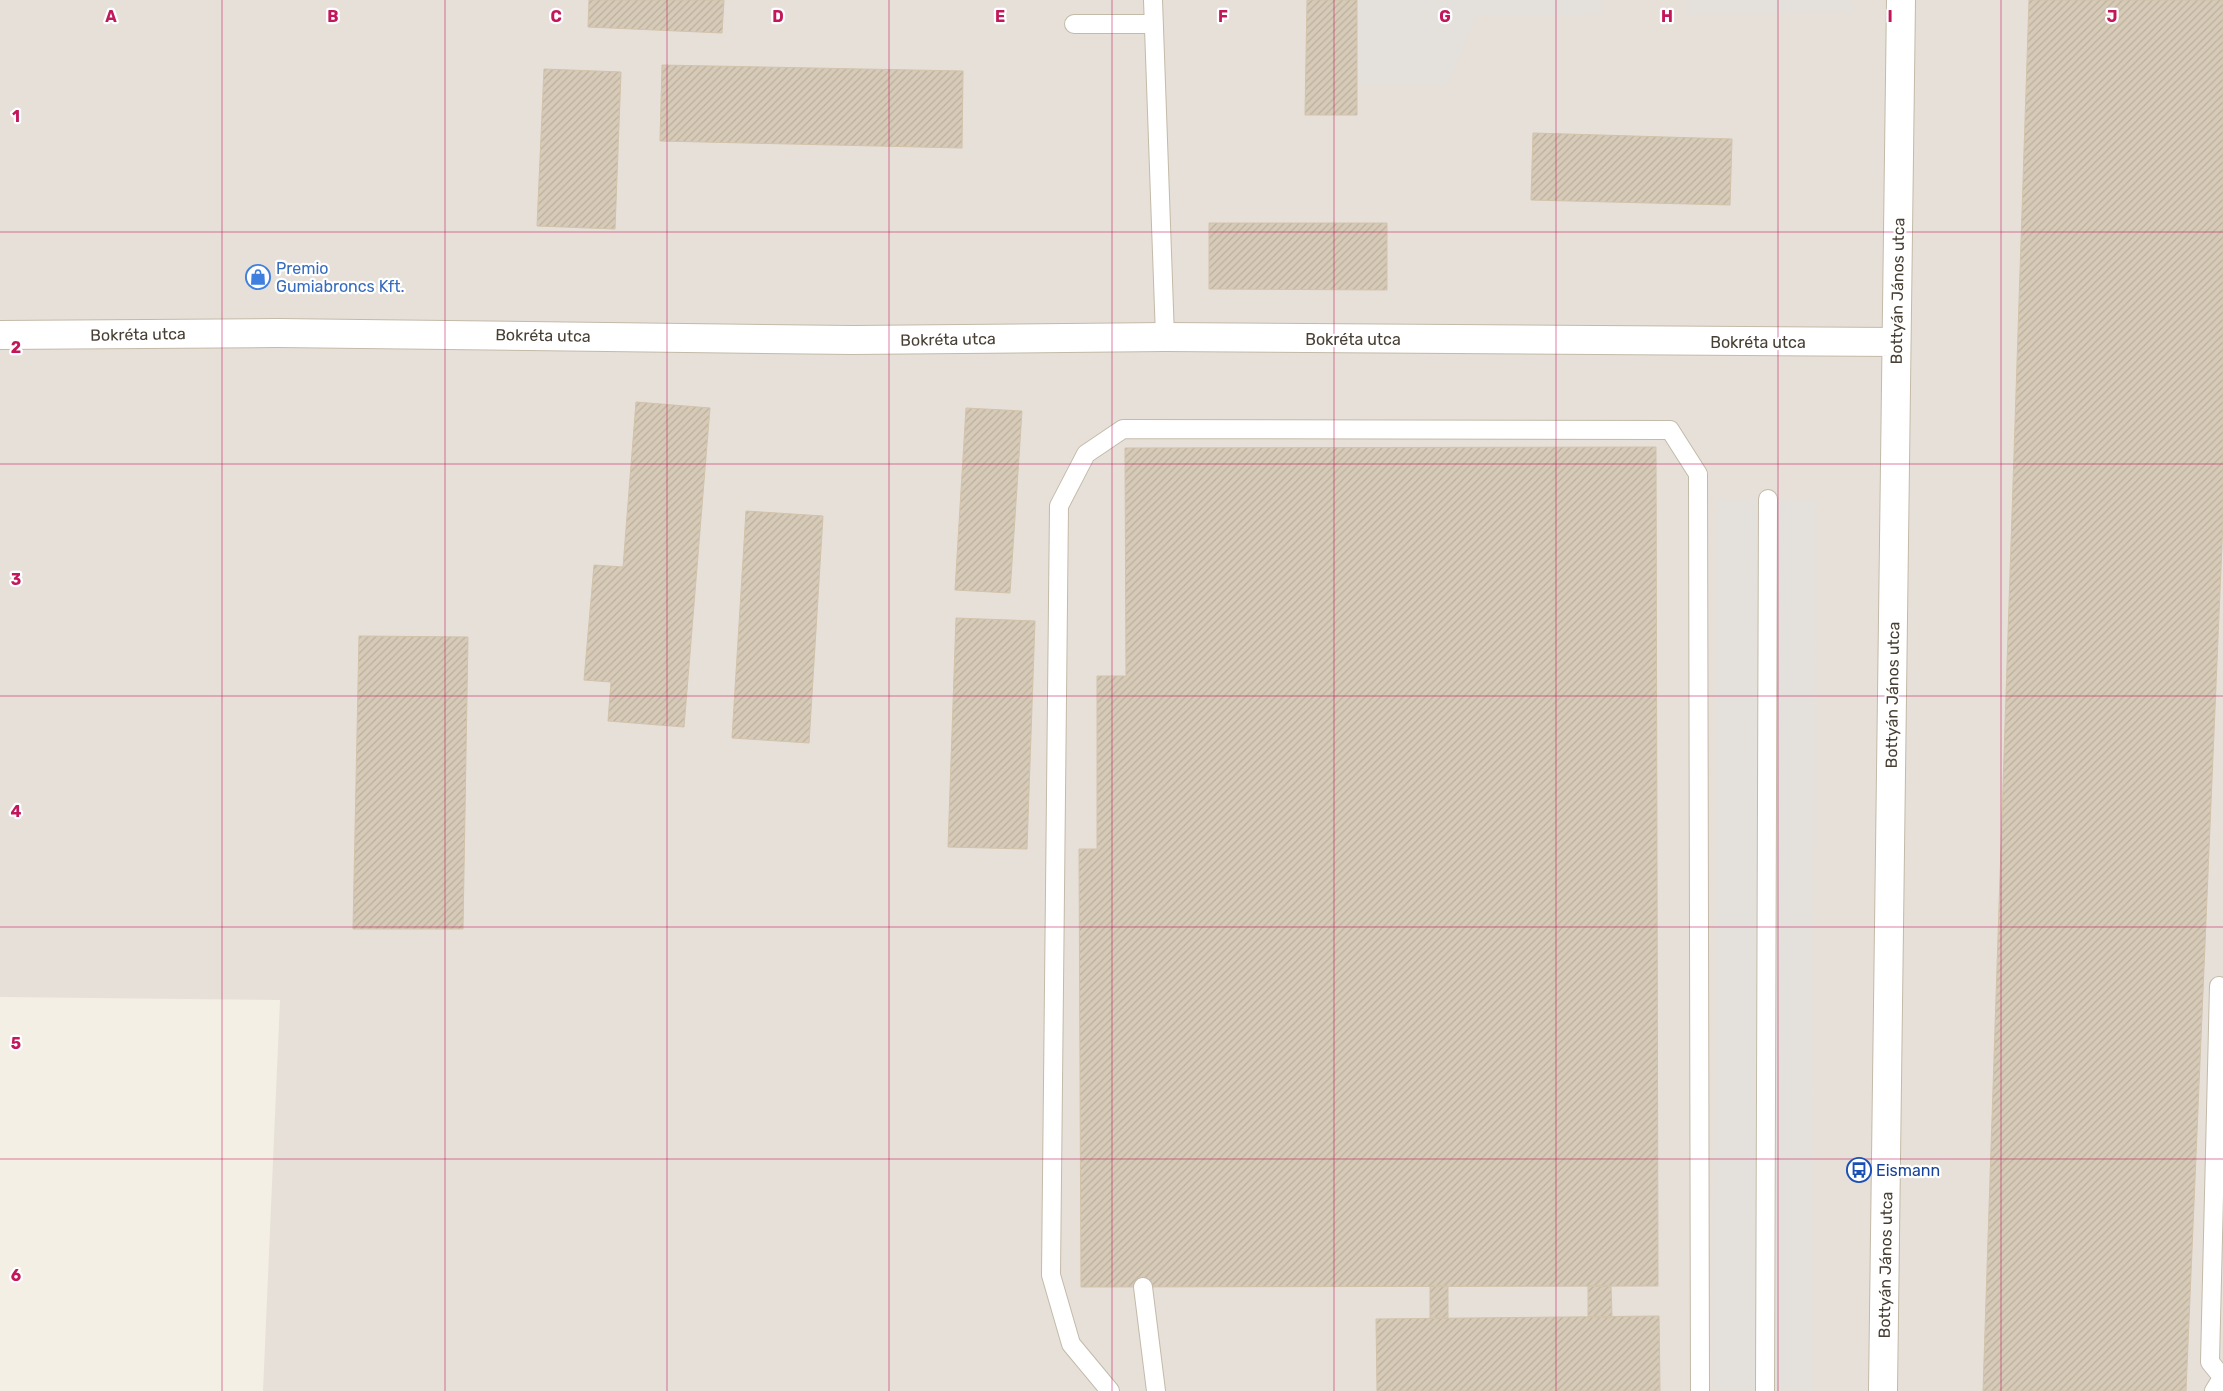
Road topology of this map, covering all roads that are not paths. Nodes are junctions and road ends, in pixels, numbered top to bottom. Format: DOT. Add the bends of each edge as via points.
graph roads {
  1 [pos="1153,0"];
  2 [pos="1901,0"];
  3 [pos="1074,24"];
  4 [pos="1154,24"];
  5 [pos="0,335"];
  6 [pos="1165,337"];
  7 [pos="1896,342"];
  8 [pos="1768,499"];
  9 [pos="2218,986"];
  10 [pos="1143,1287"];
  11 [pos="2223,1378"];
  12 [pos="1110,1391"];
  13 [pos="1156,1391"];
  14 [pos="1700,1391"];
  15 [pos="1765,1391"];
  16 [pos="1883,1391"];
  17 [pos="2214,1391"];
  1 -- 4 [label="lane"];
  2 -- 7 [label="street, Bottyán János utca"];
  3 -- 4 [label="lane"];
  4 -- 6 [label="lane"];
  5 -- 6 [label="street, Bokréta utca" via="364,333 844,340"];
  6 -- 7 [label="street, Bokréta utca"];
  7 -- 16 [label="street, Bottyán János utca"];
  8 -- 15 [label="lane"];
  9 -- 11 [label="lane" via="2210,1362"];
  10 -- 13 [label="lane"];
  11 -- 17 [label="lane"];
  12 -- 14 [label="lane" via="1071,1344 1050,1275 1059,506 1086,454 1124,429 1670,430 1698,474"];
}
